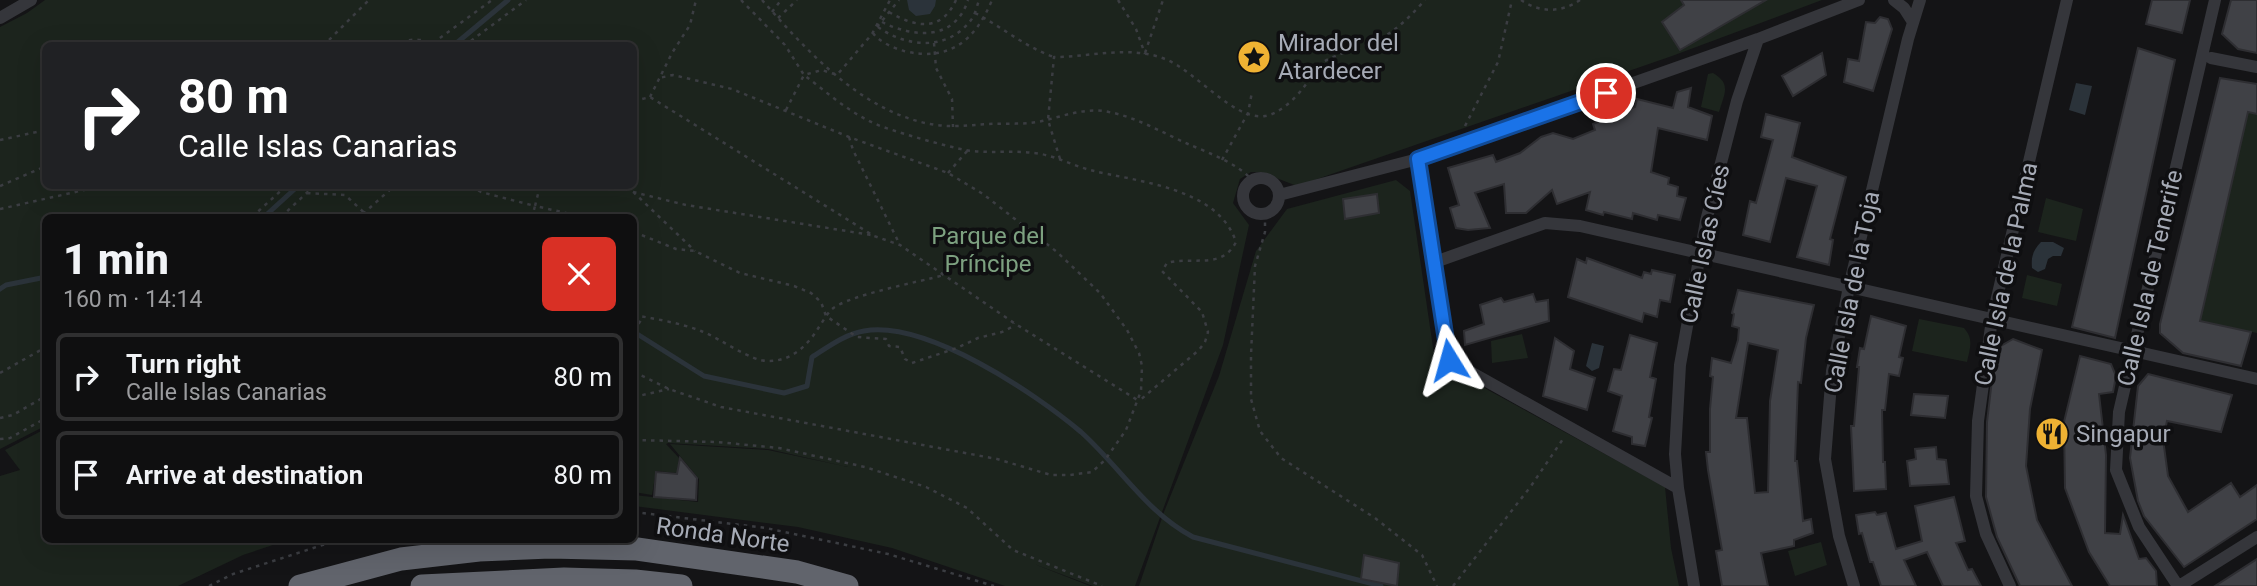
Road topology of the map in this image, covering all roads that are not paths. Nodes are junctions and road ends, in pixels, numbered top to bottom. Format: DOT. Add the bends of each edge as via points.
graph roads {
  1 [pos="31,0"];
  2 [pos="1859,0"];
  3 [pos="1894,0"];
  4 [pos="1920,0"];
  5 [pos="2067,0"];
  6 [pos="2215,0"];
  7 [pos="0,18"];
  8 [pos="1913,22"];
  9 [pos="1758,39"];
  10 [pos="2211,58"];
  11 [pos="2257,67"];
  12 [pos="1418,159"];
  13 [pos="1279,195"];
  14 [pos="1702,253"];
  15 [pos="1435,262"];
  16 [pos="1849,287"];
  17 [pos="1992,319"];
  18 [pos="2132,351"];
  19 [pos="2257,379"];
  20 [pos="1675,454"];
  21 [pos="1652,473"];
  22 [pos="1678,488"];
  23 [pos="2257,537"];
  24 [pos="300,586"];
  25 [pos="422,586"];
  26 [pos="681,586"];
  27 [pos="847,586"];
  28 [pos="1694,586"];
  29 [pos="1854,586"];
  30 [pos="2011,586"];
  31 [pos="2178,586"];
  1 -- 7 [label="street"];
  2 -- 9 [label="street"];
  3 -- 8 [label="street"];
  4 -- 8 [label="street, Calle Isla de la Toja"];
  5 -- 17 [label="street, Calle Isla de la Palma"];
  6 -- 18 [label="street, Calle Isla de Tenerife"];
  8 -- 16 [label="street, Calle Isla de la Toja"];
  9 -- 12 [label="street"];
  9 -- 14 [label="street, Calle Islas Cíes" via="1737,102"];
  10 -- 11 [label="street"];
  12 -- 13 [label="street"];
  12 -- 15 [label="street"];
  13 -- 13 [label="street" via="1277,186 1261,177 1245,186 1244,204 1265,214 1275,208"];
  14 -- 15 [label="street" via="1580,226 1545,223"];
  14 -- 16 [label="street"];
  14 -- 20 [label="street, Calle Islas Cíes" via="1680,365"];
  15 -- 21 [label="street" via="1449,360"];
  16 -- 17 [label="street"];
  16 -- 29 [label="street, Calle Isla de la Toja" via="1832,371 1825,459"];
  17 -- 18 [label="street"];
  17 -- 30 [label="street, Calle Isla de la Palma" via="1978,421 1976,496 1986,534"];
  18 -- 19 [label="street"];
  18 -- 31 [label="street, Calle Isla de Tenerife" via="2119,412 2116,470 2139,527"];
  20 -- 21 [label="street"];
  20 -- 22 [label="street, Calle Islas Cíes"];
  21 -- 22 [label="street"];
  22 -- 28 [label="street, Calle Islas Cíes"];
  23 -- 31 [label="street"];
  24 -- 27 [label="highway, Ronda Norte" via="401,559 550,547 637,549 797,572"];
  25 -- 26 [label="highway" via="564,579"];
}
